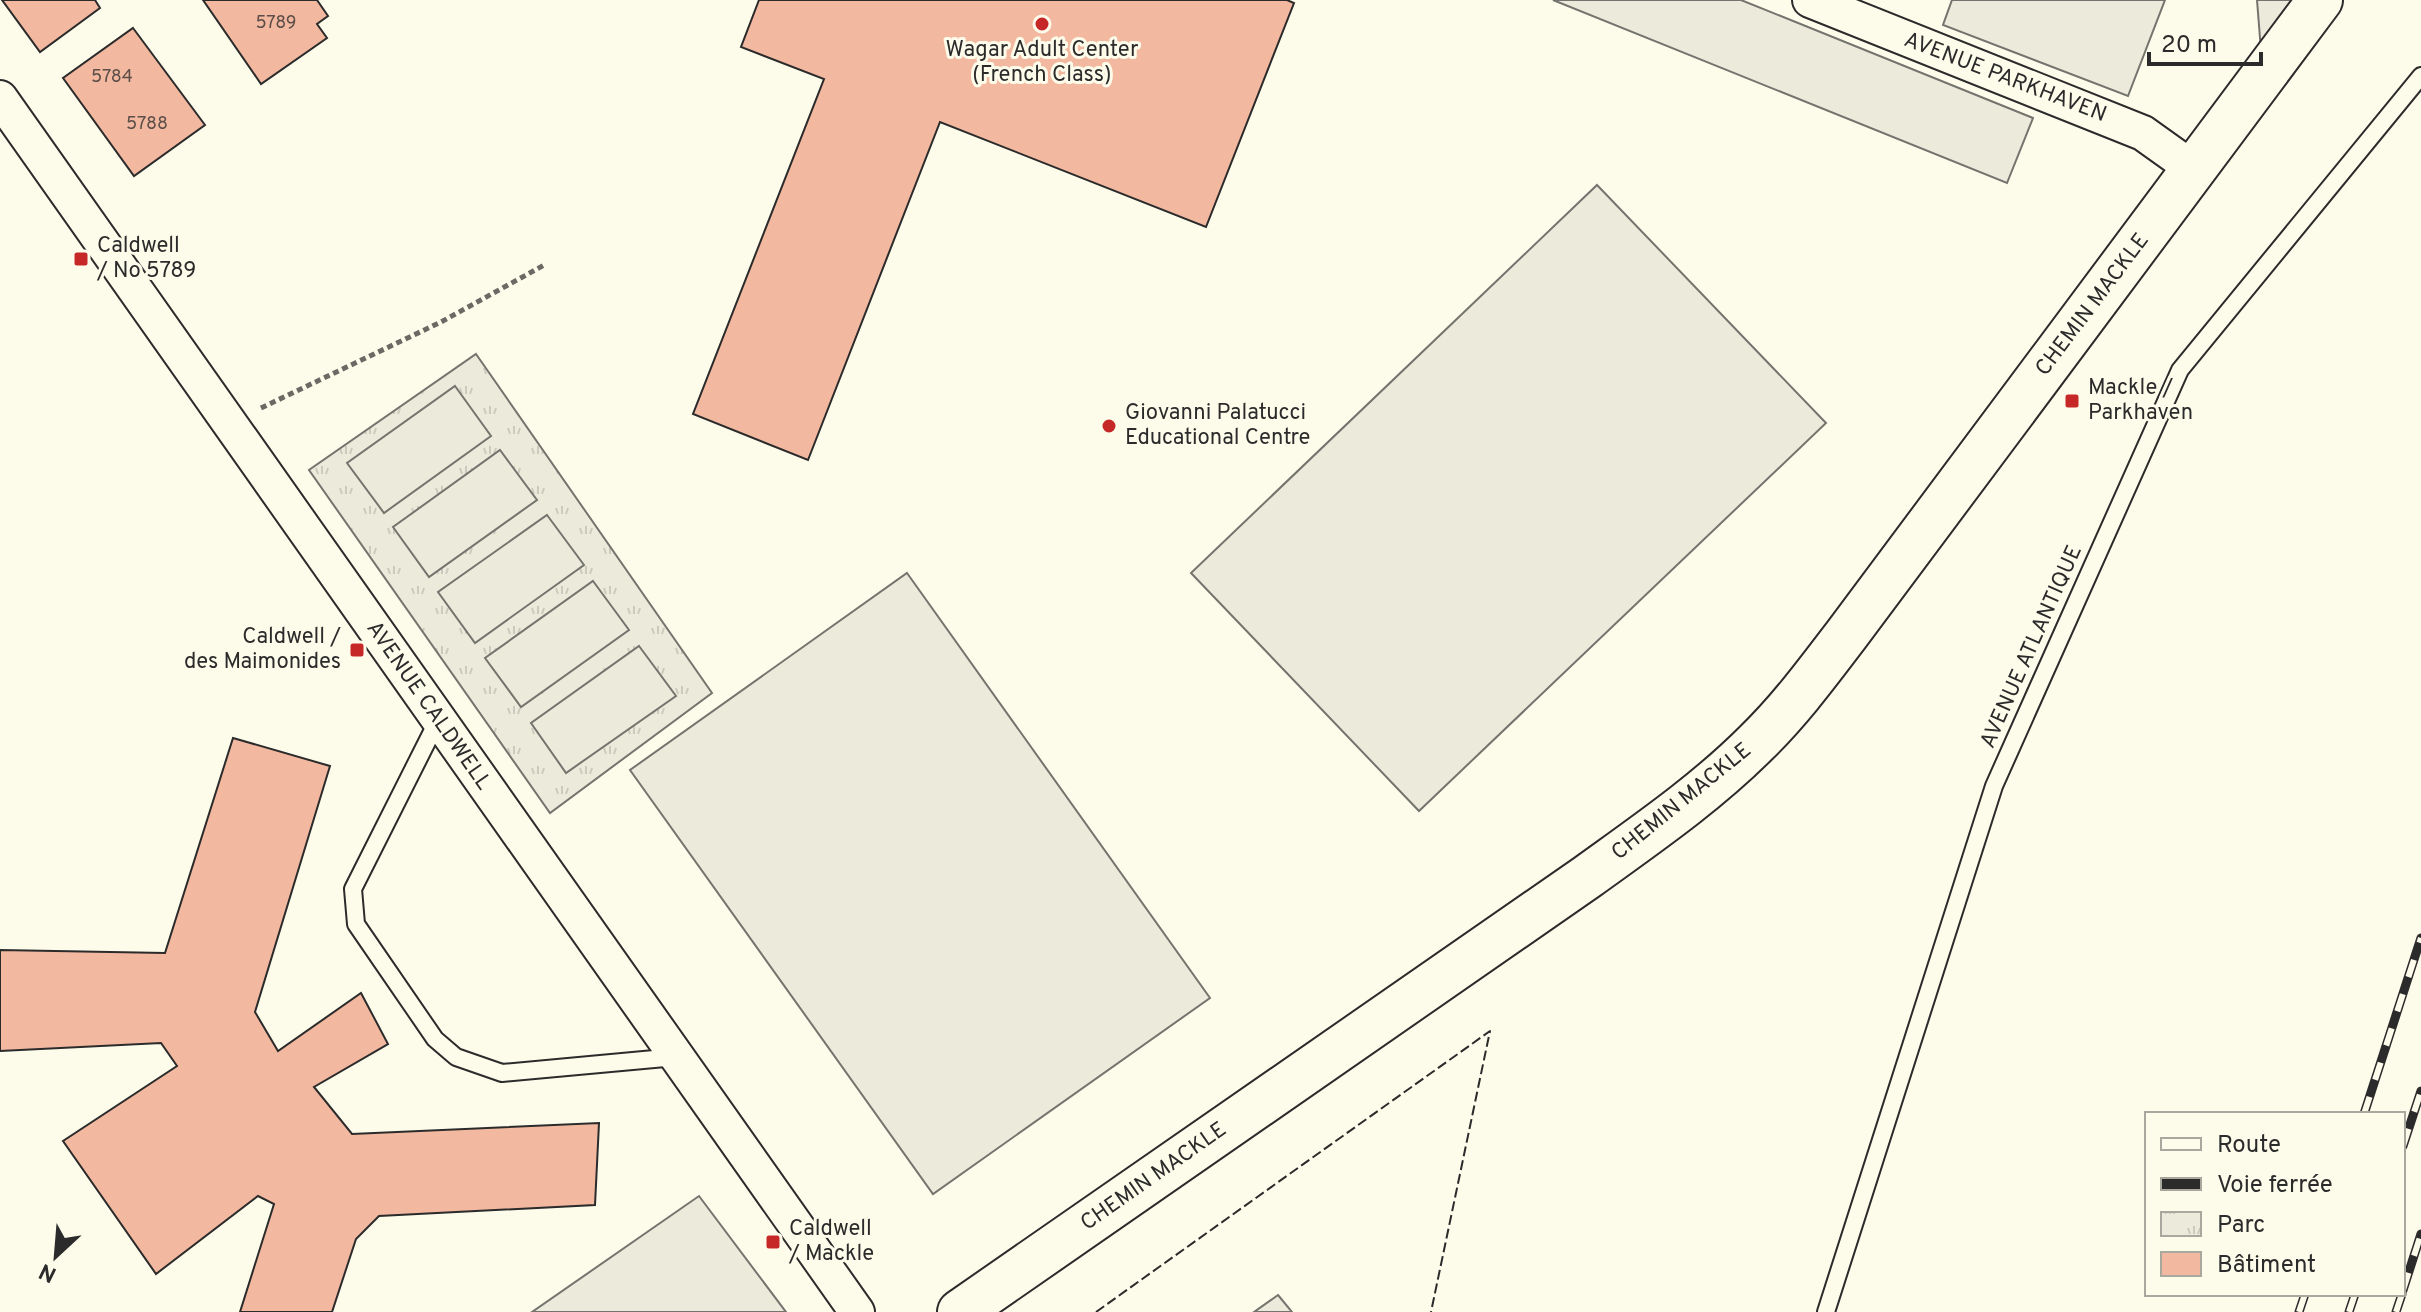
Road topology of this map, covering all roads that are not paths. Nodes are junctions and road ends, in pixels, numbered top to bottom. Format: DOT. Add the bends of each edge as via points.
graph roads {
  1 [pos="1810,0"];
  2 [pos="2320,0"];
  3 [pos="2421,76"];
  4 [pos="0,98"];
  5 [pos="2192,168"];
  6 [pos="438,720"];
  7 [pos="676,1057"];
  8 [pos="857,1312"];
  9 [pos="960,1312"];
  10 [pos="1826,1312"];
  1 -- 5 [label="street, AVENUE PARKHAVEN" via="2143,133"];
  2 -- 5 [label="street, CHEMIN MACKLE"];
  3 -- 10 [label="lane, AVENUE ATLANTIQUE" via="2180,370 1994,786"];
  4 -- 6 [label="street, AVENUE CALDWELL"];
  5 -- 9 [label="street, CHEMIN MACKLE" via="1822,667 1736,763 1610,861"];
  6 -- 7 [label="street, AVENUE CALDWELL"];
  6 -- 7 [label="lane" via="353,889 356,924 435,1039 456,1057 502,1073"];
  7 -- 8 [label="street, AVENUE CALDWELL"];
}
